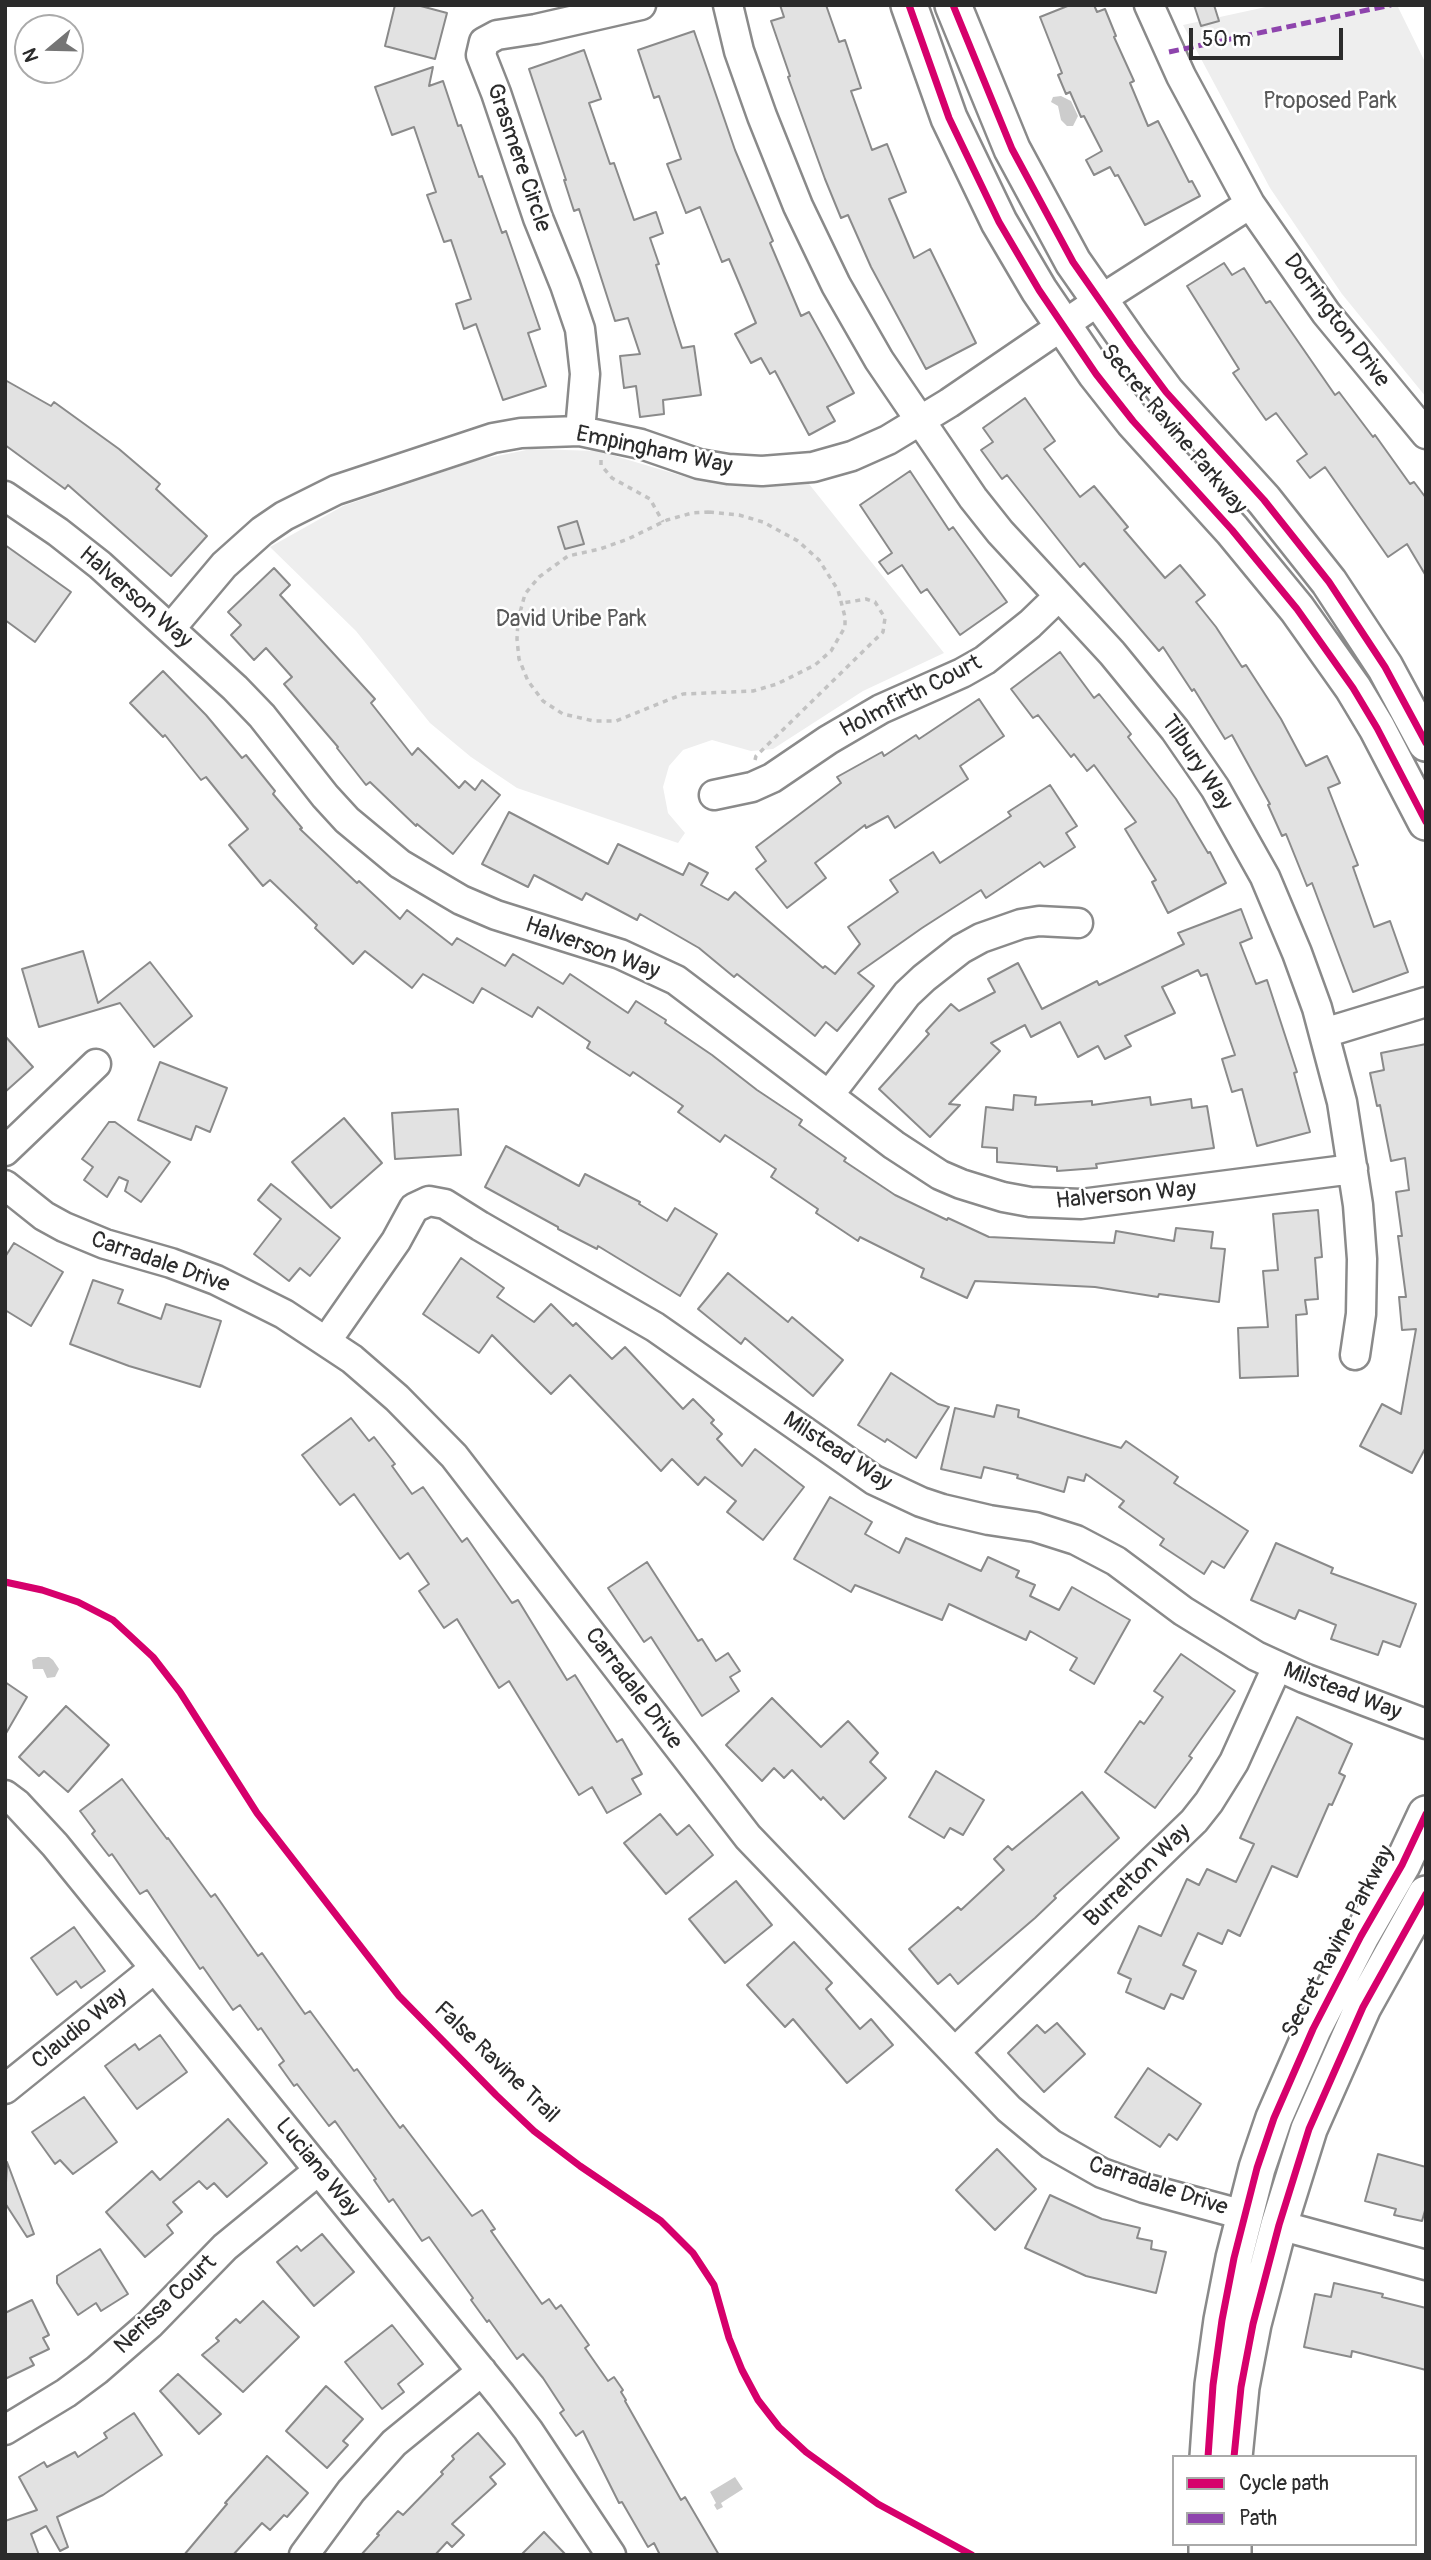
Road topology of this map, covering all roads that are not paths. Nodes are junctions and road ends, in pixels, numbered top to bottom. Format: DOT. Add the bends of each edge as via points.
graph roads {
  1 [pos="641,5"];
  2 [pos="728,5"];
  3 [pos="909,5"];
  4 [pos="953,5"];
  5 [pos="1149,5"];
  6 [pos="1250,204"];
  7 [pos="1100,300"];
  8 [pos="1063,326"];
  9 [pos="919,422"];
  10 [pos="580,431"];
  11 [pos="1426,434"];
  12 [pos="5,496"];
  13 [pos="1059,596"];
  14 [pos="171,628"];
  15 [pos="1426,743"];
  16 [pos="714,795"];
  17 [pos="1426,822"];
  18 [pos="1077,923"];
  19 [pos="1426,1002"];
  20 [pos="1324,1033"];
  21 [pos="96,1064"];
  22 [pos="829,1095"];
  23 [pos="5,1151"];
  24 [pos="1353,1169"];
  25 [pos="5,1185"];
  26 [pos="327,1340"];
  27 [pos="1355,1355"];
  28 [pos="1277,1667"];
  29 [pos="1426,1724"];
  30 [pos="5,1795"];
  31 [pos="1426,1814"];
  32 [pos="1426,1894"];
  33 [pos="155,1968"];
  34 [pos="955,2052"];
  35 [pos="5,2090"];
  36 [pos="319,2170"];
  37 [pos="1244,2215"];
  38 [pos="1279,2225"];
  39 [pos="1426,2265"];
  40 [pos="482,2371"];
  41 [pos="5,2430"];
  42 [pos="1222,2447"];
  43 [pos="304,2555"];
  44 [pos="611,2555"];
  1 -- 10 [label="street, Grasmere Circle" via="497,35 484,42 481,55 580,329 585,374"];
  2 -- 9 [label="street" via="757,103 798,206 859,326"];
  3 -- 8 [label="main road, Secret Ravine Parkway" via="948,118 972,170"];
  4 -- 7 [label="main road, Secret Ravine Parkway" via="1012,149"];
  5 -- 6 [label="street, Dorrington Drive" via="1181,76"];
  6 -- 7 [label="street, Empingham Way"];
  6 -- 11 [label="street, Dorrington Drive" via="1326,313"];
  7 -- 8 [label="street, Empingham Way"];
  7 -- 15 [label="main road, Secret Ravine Parkway" via="1166,392 1264,500 1329,582 1385,667"];
  8 -- 9 [label="street, Empingham Way"];
  8 -- 17 [label="main road, Secret Ravine Parkway" via="1133,421 1233,530 1297,609 1353,688"];
  9 -- 10 [label="street, Empingham Way" via="852,456 813,467 762,471 699,464 642,444"];
  9 -- 13 [label="street, Tilbury Way" via="973,498"];
  10 -- 14 [label="street, Empingham Way" via="493,438 306,504 242,548"];
  12 -- 14 [label="street, Halverson Way" via="58,532"];
  13 -- 16 [label="street, Holmfirth Court" via="985,660 881,709 781,773"];
  13 -- 20 [label="street, Tilbury Way" via="1158,707 1215,788 1265,877"];
  14 -- 22 [label="street, Halverson Way" via="262,716 347,820 400,864 496,915 620,954 676,980"];
  18 -- 22 [label="street" via="1021,924 961,949 900,1002"];
  19 -- 20 [label="street"];
  20 -- 24 [label="street, Tilbury Way"];
  21 -- 23 [label="street"];
  22 -- 24 [label="street, Halverson Way" via="940,1175 1030,1202 1106,1202"];
  24 -- 27 [label="street, Tilbury Way" via="1363,1290"];
  25 -- 26 [label="street, Carradale Drive" via="64,1227 216,1280"];
  26 -- 28 [label="street, Milstead Way" via="414,1208 429,1201 445,1203 655,1327 874,1480 931,1506 1054,1531 1096,1549 1209,1629"];
  26 -- 34 [label="street, Carradale Drive" via="435,1435 748,1837"];
  28 -- 29 [label="street, Milstead Way"];
  28 -- 34 [label="street, Burrelton Way" via="1234,1762 1194,1821"];
  30 -- 33 [label="street, Luciana Way" via="55,1845"];
  31 -- 37 [label="main road, Secret Ravine Parkway" via="1308,2041 1274,2118"];
  32 -- 38 [label="main road, Secret Ravine Parkway" via="1363,2007 1324,2090"];
  33 -- 35 [label="street, Claudio Way"];
  33 -- 36 [label="street, Luciana Way"];
  34 -- 37 [label="street, Carradale Drive" via="1031,2130 1071,2157 1122,2180"];
  36 -- 40 [label="street, Luciana Way"];
  36 -- 41 [label="street, Nerissa Court" via="225,2247 150,2324 97,2370"];
  37 -- 42 [label="main road, Secret Ravine Parkway" via="1222,2320"];
  38 -- 39 [label="street"];
  38 -- 42 [label="main road, Secret Ravine Parkway"];
  40 -- 43 [label="street" via="394,2443"];
  40 -- 44 [label="street, Luciana Way" via="528,2430"];
}
